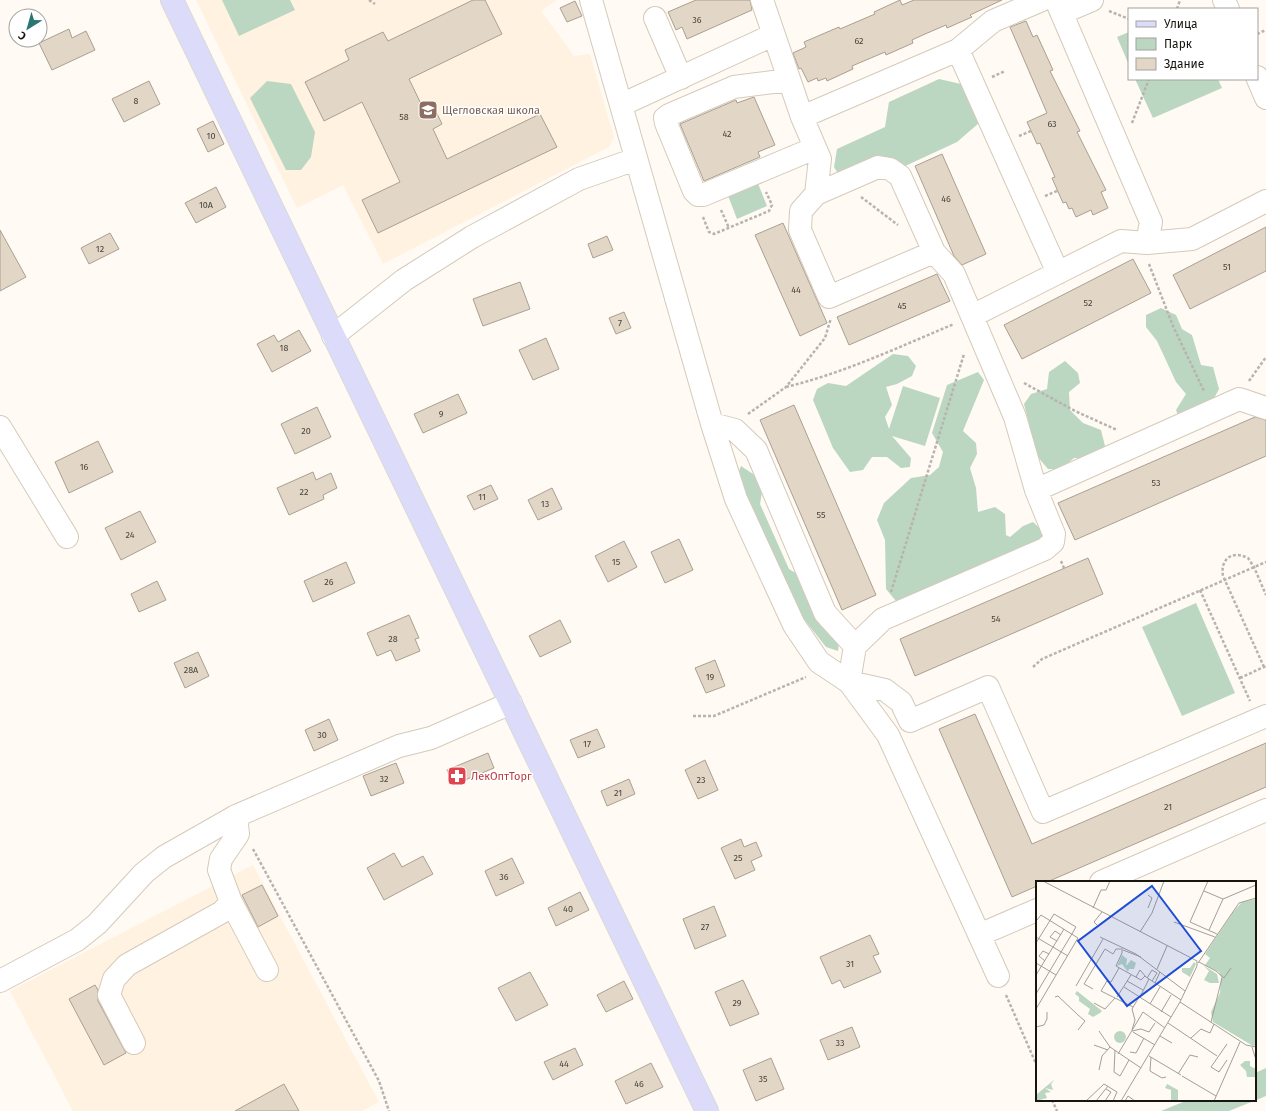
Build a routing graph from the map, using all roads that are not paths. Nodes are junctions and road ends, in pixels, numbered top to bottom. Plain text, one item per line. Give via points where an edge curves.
1 (172, 0) edge
2 (591, 0) edge
3 (762, 0) edge
4 (1042, 0) edge
5 (1092, 0) edge
6 (1059, 7) edge
7 (655, 18) dead end
8 (773, 35) junction
9 (958, 50) junction
10 (681, 78) junction
11 (1258, 79) edge
12 (789, 80) junction
13 (1266, 98) edge
14 (621, 105) junction
15 (802, 117) junction
16 (815, 148) junction
17 (636, 159) junction
18 (816, 194) junction
19 (1266, 201) edge
20 (1147, 243) junction
21 (934, 252) junction
22 (1058, 273) junction
23 (972, 316) junction
24 (333, 336) junction
25 (1266, 408) edge
26 (712, 424) junction
27 (0, 427) edge
28 (1036, 490) junction
29 (67, 537) dead end
30 (855, 646) junction
31 (849, 682) junction
32 (511, 703) junction
33 (1262, 718) edge
34 (1266, 810) edge
35 (236, 816) junction
36 (1103, 881) edge
37 (231, 902) junction
38 (1036, 910) edge
39 (979, 935) junction
40 (267, 970) dead end
41 (998, 976) road end
42 (0, 981) edge
43 (134, 1043) dead end
44 (706, 1111) edge

1 - 24 main road
2 - 14 street
3 - 8 street
4 - 9 street via 993,21
5 - 6 street
6 - 20 street via 1151,222
7 - 10 street
8 - 10 street
8 - 12 street
9 - 15 street
9 - 22 street
10 - 14 street
11 - 13 street
12 - 15 street
12 - 16 street via 734,87 669,114 665,118 668,130 698,195
14 - 17 street
15 - 16 street
16 - 18 street via 820,159
17 - 24 street via 579,179 472,237 404,280
17 - 26 street
18 - 21 street via 878,167 890,169 900,176
18 - 21 street via 801,211 800,230 829,297
19 - 20 street via 1192,239
20 - 22 street via 1121,241
21 - 23 street via 954,274
22 - 23 street
23 - 28 street via 1016,417
24 - 32 main road
25 - 28 street via 1239,399
26 - 30 street via 735,430 756,450 825,613
26 - 31 street via 736,499 794,624 819,662
27 - 29 street
28 - 30 street via 1054,534 1053,542 1045,549 883,619
30 - 31 street
31 - 33 street via 885,690 901,702 910,721 988,687 1043,812
31 - 39 street via 888,735
32 - 35 street via 432,738 399,746
32 - 44 main road
34 - 36 street
35 - 37 street via 238,834 221,859 219,870
35 - 42 street via 164,857 144,873 97,924 76,940
37 - 40 street
37 - 43 street via 222,912 127,965 114,979 109,995
38 - 39 street
39 - 41 street

